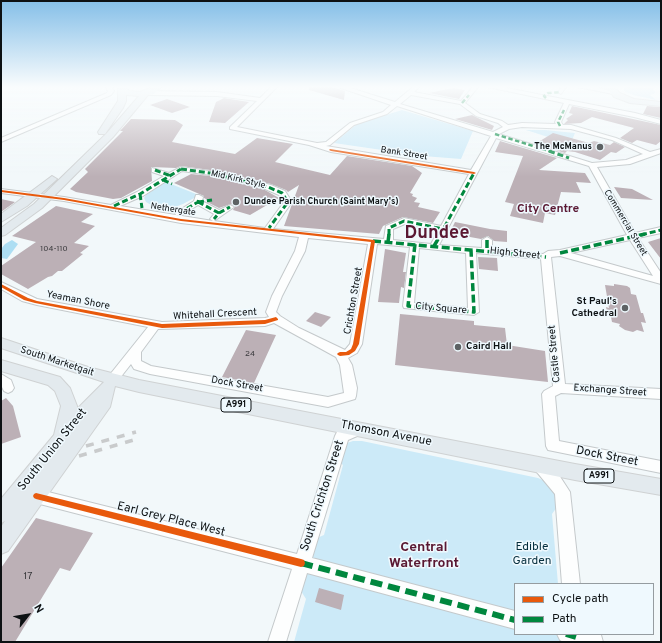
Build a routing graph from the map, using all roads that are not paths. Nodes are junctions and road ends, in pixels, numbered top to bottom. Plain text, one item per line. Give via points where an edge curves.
1 (52, 117) edge
2 (112, 117) edge
3 (125, 117) edge
4 (243, 117) edge
5 (371, 117) edge
6 (439, 117) edge
7 (487, 117) edge
8 (560, 117) edge
9 (642, 117) edge
10 (661, 122) edge
11 (560, 126) junction
12 (507, 127) junction
13 (495, 134) junction
14 (1, 140) edge
15 (318, 145) junction
16 (661, 151) edge
17 (650, 156) junction
18 (592, 165) junction
19 (155, 170) dead end
20 (474, 173) junction
21 (171, 180) junction
22 (239, 180) junction
23 (231, 184) dead end
24 (1, 191) edge
25 (140, 194) junction
26 (34, 195) junction
27 (47, 197) junction
28 (64, 199) junction
29 (198, 200) junction
30 (212, 200) dead end
31 (38, 206) junction
32 (114, 206) dead end
33 (230, 207) dead end
34 (142, 208) dead end
35 (179, 213) dead end
36 (1, 220) edge
37 (269, 228) dead end
38 (443, 229) junction
39 (661, 230) edge
40 (1, 233) edge
41 (304, 235) junction
42 (632, 237) junction
43 (343, 239) joint
44 (487, 240) dead end
45 (373, 241) junction
46 (388, 242) junction
47 (415, 244) junction
48 (434, 246) junction
49 (471, 250) junction
50 (487, 251) junction
51 (560, 253) junction
52 (546, 257) junction
53 (661, 281) edge
54 (1, 285) edge
55 (276, 319) junction
56 (155, 325) junction
57 (1, 343) edge
58 (135, 352) junction
59 (340, 354) junction
60 (1, 365) edge
61 (110, 384) junction
62 (553, 391) junction
63 (661, 394) edge
64 (359, 430) junction
65 (60, 441) junction
66 (553, 446) joint
67 (537, 464) junction
68 (661, 467) edge
69 (661, 487) edge
70 (36, 496) junction
71 (1, 514) edge
72 (1, 544) edge
73 (301, 563) junction
74 (571, 583) edge
75 (514, 620) edge
76 (574, 637) edge
77 (277, 642) edge
78 (594, 642) edge

1 - 14 street
2 - 26 main road via 99,135
3 - 27 main road
4 - 15 street, Bank Street via 232,128
5 - 15 street via 352,124 328,144
6 - 13 street
7 - 12 street
8 - 11 street via 558,122
9 - 10 street
11 - 12 street
11 - 17 street via 605,136
12 - 13 street
13 - 18 street
13 - 20 street
15 - 20 street, Bank Street via 331,150
16 - 17 street
17 - 18 street via 608,165
18 - 42 street, Commercial Street
19 - 21 street
20 - 38 street
21 - 22 street, Mid Kirk Style via 181,169
21 - 25 street via 163,180
22 - 23 street
22 - 37 street, Mid Kirk Style via 270,186 282,193 288,202
24 - 26 street, Nethergate
25 - 32 street
25 - 34 street
26 - 27 street, Nethergate
26 - 36 main road
27 - 28 street, Nethergate
27 - 31 main road
28 - 31 street
28 - 41 street, Nethergate via 226,226
29 - 30 street
29 - 33 street via 216,216
29 - 35 street
31 - 40 main road
38 - 46 street via 402,220 389,226
38 - 48 street
39 - 42 street, High Street
41 - 43 street, Nethergate
41 - 55 street via 300,251 271,310 272,316
42 - 51 street, High Street
42 - 53 street, Commercial Street
43 - 45 street, High Street
44 - 50 street
45 - 46 street, High Street
45 - 59 street, Crichton Street via 356,344 347,354
46 - 47 street, High Street
47 - 48 street, High Street
47 - 49 street, City Square via 408,306 474,312
48 - 49 street, High Street
49 - 50 street, High Street
50 - 52 street, High Street
51 - 52 street, High Street via 548,254
51 - 53 street
52 - 62 street, Castle Street
54 - 56 street, Yeaman Shore via 36,302
55 - 56 street, Whitehall Crescent via 265,322
55 - 59 street
56 - 58 street
57 - 61 main road, South Marketgait / A991
58 - 59 street, Dock Street via 138,366 150,370 328,402 350,396 352,388
58 - 61 street
60 - 65 main road, South Marketgait via 54,381 62,388 69,406
61 - 64 main road, Thomson Avenue / A991
61 - 65 main road, South Union Street
61 - 70 main road, South Union Street via 104,403
62 - 63 street, Exchange Street
62 - 66 street, Castle Street
64 - 67 main road, Thomson Avenue / A991
64 - 73 street, South Crichton Street via 342,436
65 - 71 main road, South Union Street
66 - 68 street, Dock Street
67 - 69 main road, Thomson Avenue / A991
67 - 74 street via 554,480 562,492
70 - 72 main road, South Union Street
70 - 73 street, Earl Grey Place West
73 - 75 street, Earl Grey Place West
73 - 77 street, South Crichton Street
76 - 78 street

